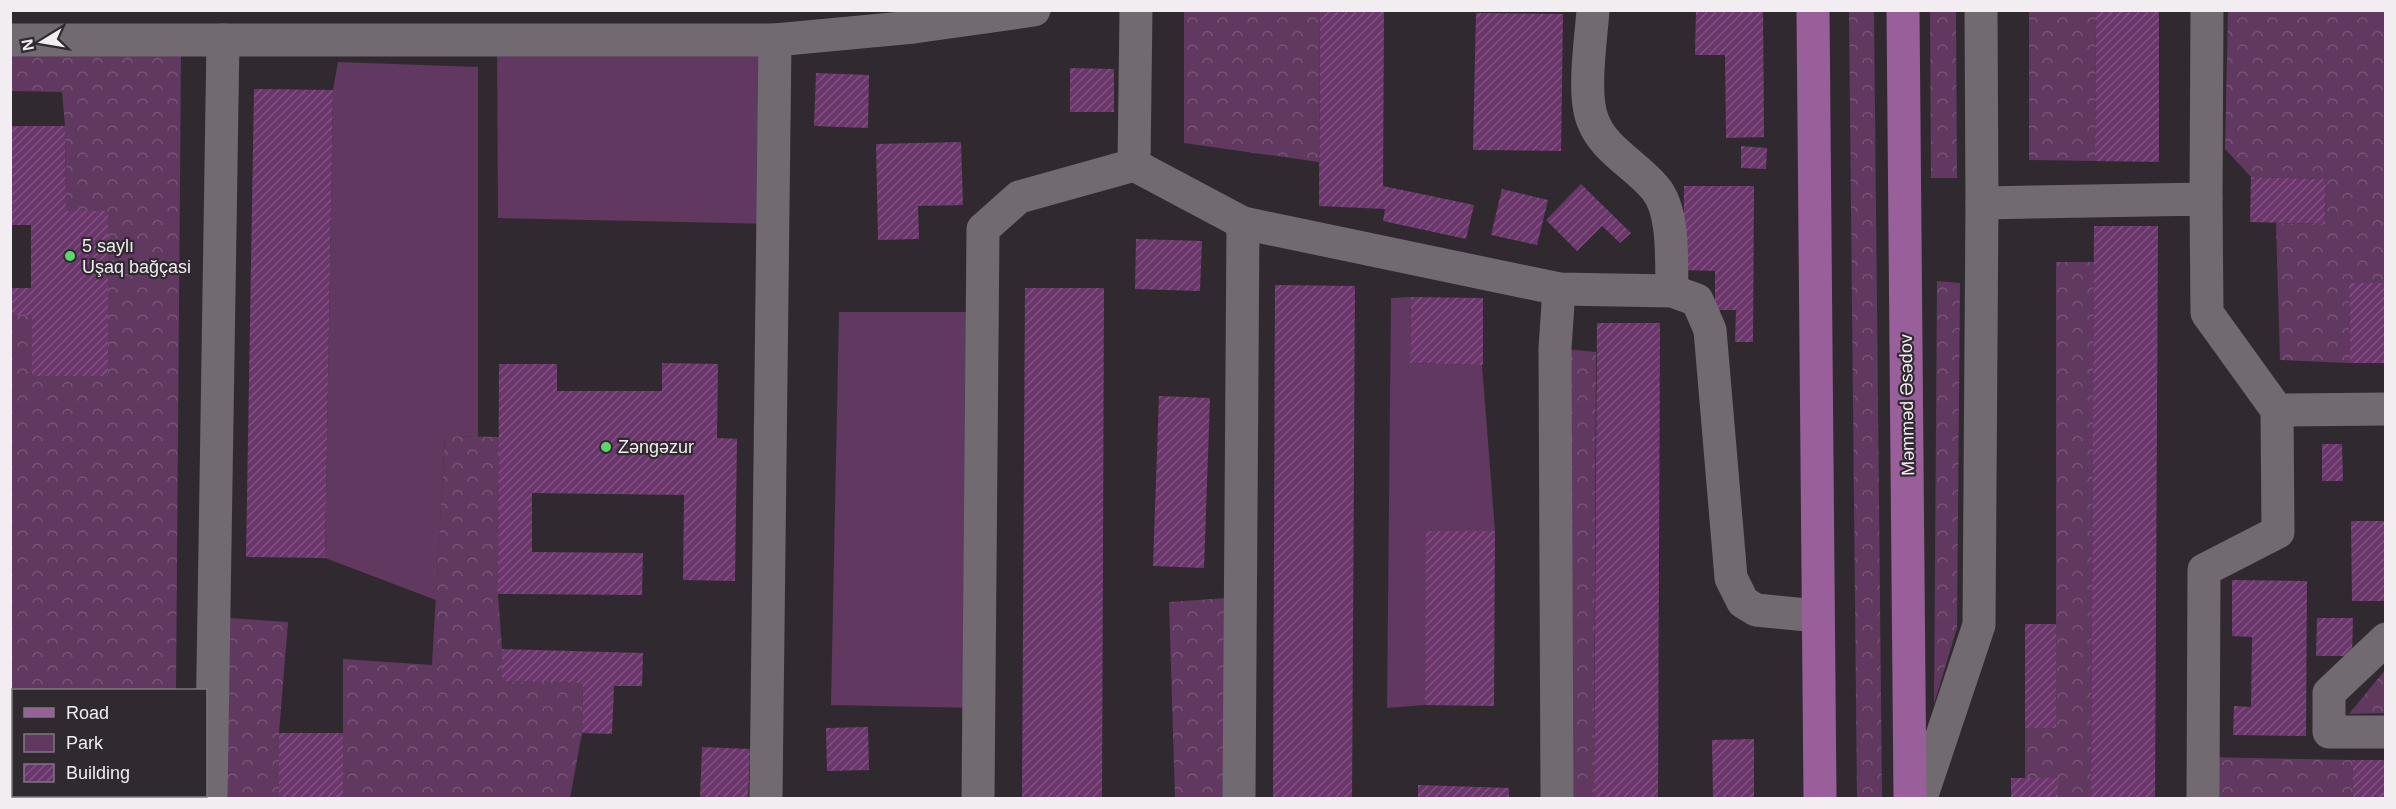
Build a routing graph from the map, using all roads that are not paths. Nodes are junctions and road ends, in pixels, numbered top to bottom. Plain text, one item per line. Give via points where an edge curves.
1 (1034, 10) edge
2 (1136, 10) edge
3 (1593, 10) edge
4 (1813, 10) edge
5 (1903, 10) edge
6 (1981, 10) edge
7 (2206, 10) edge
8 (10, 40) edge
9 (224, 40) junction
10 (775, 40) junction
11 (1134, 165) junction
12 (2205, 199) junction
13 (1982, 203) junction
14 (1243, 223) junction
15 (1558, 289) junction
16 (1672, 291) junction
17 (2385, 409) edge
18 (2277, 410) junction
19 (1817, 616) junction
20 (2385, 639) edge
21 (2385, 732) edge
22 (211, 798) edge
23 (766, 798) edge
24 (978, 798) edge
25 (1239, 798) edge
26 (1557, 798) edge
27 (1820, 798) edge
28 (1910, 798) edge
29 (1921, 798) edge
30 (2203, 798) edge

1 - 10 lane via 914,27
2 - 11 lane
3 - 16 lane via 1588,103 1593,121 1603,139 1656,189 1664,202 1669,222
4 - 19 main road
5 - 28 main road, Məmməd Əsədov
6 - 13 lane
7 - 12 lane
8 - 9 lane
9 - 10 lane
9 - 22 lane
10 - 23 lane
11 - 14 lane
11 - 24 lane via 1019,197 983,229
12 - 13 lane
12 - 18 lane via 2208,313
13 - 29 lane via 1979,625
14 - 15 lane
14 - 25 lane
15 - 16 lane
15 - 26 lane
16 - 19 lane via 1697,300 1710,330 1731,578 1743,602 1756,610
17 - 18 lane
18 - 30 lane via 2278,532 2204,570
19 - 27 main road
20 - 21 lane via 2329,693 2329,732

